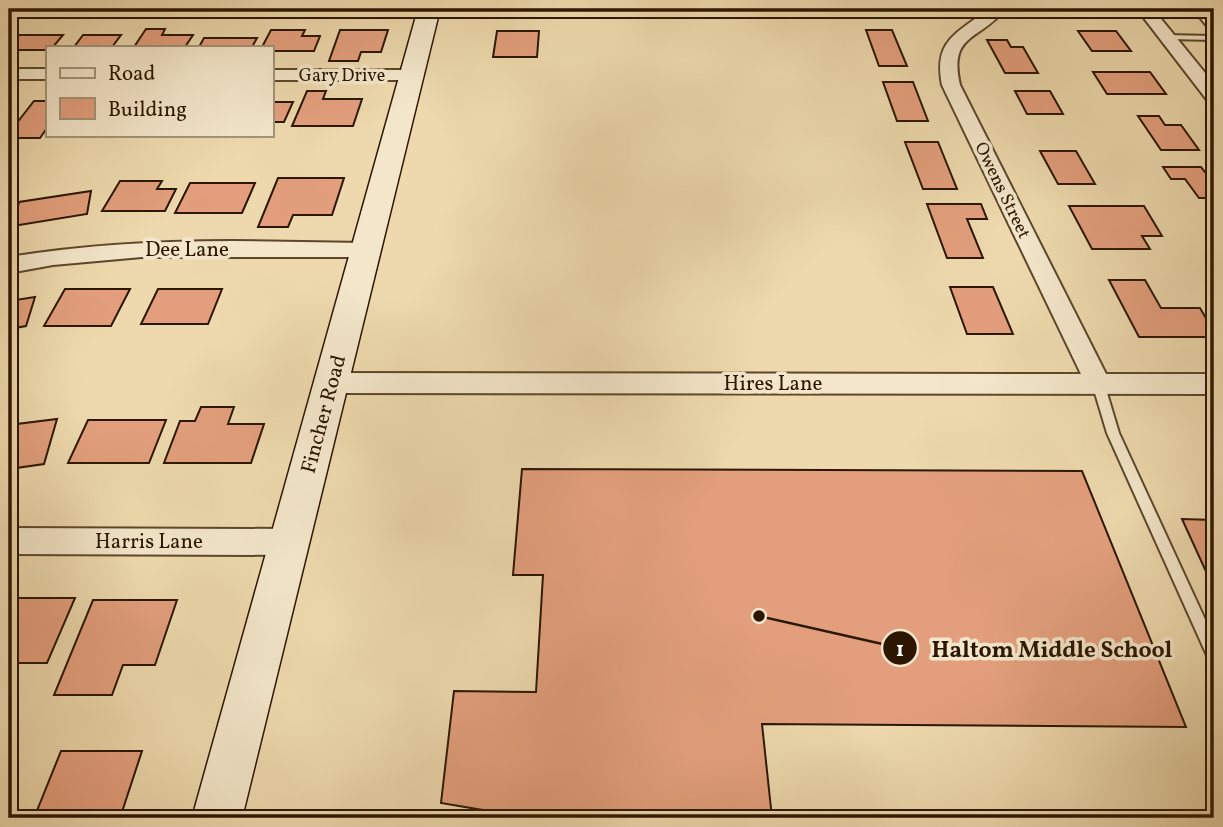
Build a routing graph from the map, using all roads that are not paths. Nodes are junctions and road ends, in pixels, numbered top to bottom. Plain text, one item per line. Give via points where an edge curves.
1 (429, 9) edge
2 (997, 9) edge
3 (1145, 9) edge
4 (1198, 9) edge
5 (1214, 29) edge
6 (1168, 37) junction
7 (1214, 38) edge
8 (9, 74) edge
9 (46, 74) edge
10 (273, 75) edge
11 (412, 75) junction
12 (1207, 78) edge
13 (1214, 96) edge
14 (366, 250) junction
15 (9, 265) edge
16 (331, 383) junction
17 (1098, 383) junction
18 (1214, 383) edge
19 (9, 541) edge
20 (289, 542) junction
21 (1214, 654) edge
22 (217, 818) edge

1 - 11 street, Fincher Road
2 - 17 street, Owens Street via 953,48 947,63 951,85
3 - 6 street
4 - 5 lane
6 - 7 lane
6 - 12 street
8 - 9 street
10 - 11 street, Gary Drive
11 - 14 street, Fincher Road
12 - 13 street
14 - 15 street, Dee Lane via 162,248 93,251
14 - 16 street, Fincher Road
16 - 17 street, Hires Lane
16 - 20 street, Fincher Road
17 - 18 street, Hires Lane
17 - 21 lane via 1113,433
19 - 20 street, Harris Lane
20 - 22 street, Fincher Road

